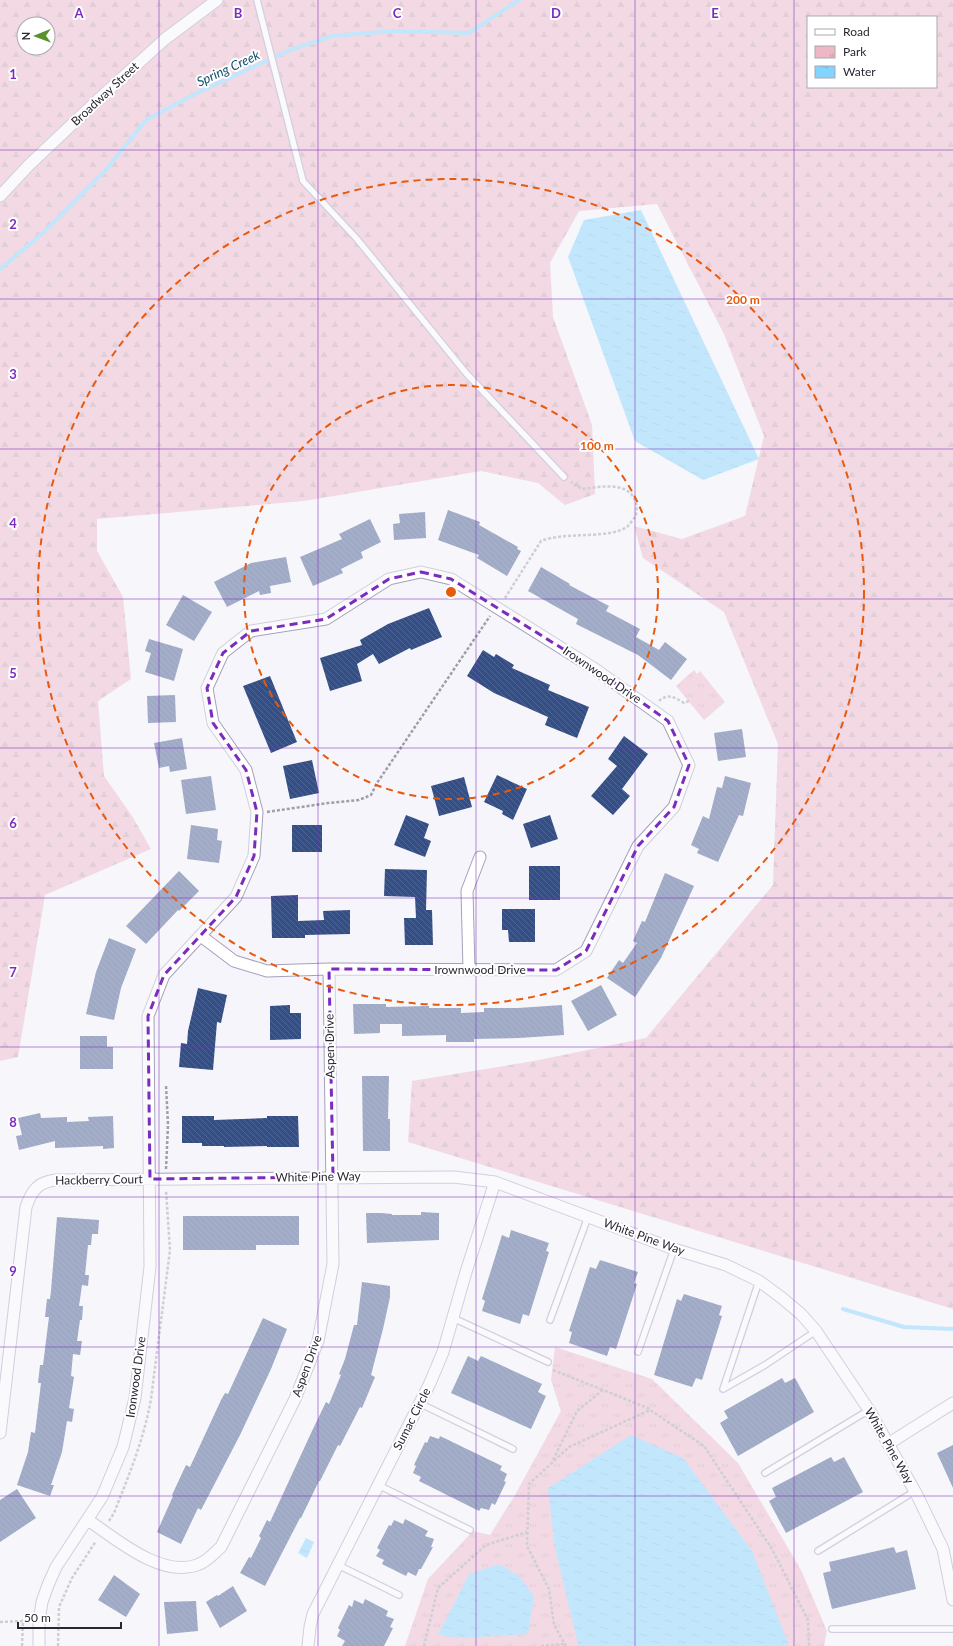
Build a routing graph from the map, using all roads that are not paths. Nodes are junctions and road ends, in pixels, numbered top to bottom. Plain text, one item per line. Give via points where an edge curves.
1 (216, 0) edge
2 (257, 0) edge
3 (0, 196) edge
4 (564, 477) road end
5 (480, 857) dead end
6 (201, 936) junction
7 (329, 969) junction
8 (469, 970) junction
9 (148, 1087) joint
10 (333, 1177) junction
11 (150, 1179) junction
12 (495, 1182) junction
13 (588, 1217) junction
14 (674, 1249) junction
15 (759, 1281) junction
16 (453, 1318) junction
17 (550, 1320) dead end
18 (816, 1331) junction
19 (638, 1352) dead end
20 (548, 1362) dead end
21 (420, 1403) junction
22 (953, 1403) edge
23 (869, 1410) junction
24 (0, 1433) edge
25 (888, 1444) junction
26 (513, 1449) dead end
27 (765, 1473) dead end
28 (378, 1485) junction
29 (915, 1491) junction
30 (88, 1520) junction
31 (470, 1530) dead end
32 (818, 1551) dead end
33 (338, 1565) junction
34 (399, 1595) dead end
35 (953, 1600) edge
36 (832, 1629) dead end
37 (953, 1629) edge
38 (39, 1646) edge
39 (308, 1646) edge

1 - 3 street, Broadway Street via 165,39 108,90
2 - 4 lane via 303,181 357,240 466,373
5 - 8 street via 467,891
6 - 7 street, Irownwood Drive via 234,961 268,971
6 - 8 street, Irownwood Drive via 236,897 254,856 257,812 246,770 213,722 207,688 223,653 251,631 326,619 389,579 421,572 452,579 595,669 653,710 668,721 689,765 674,807 638,846 586,951 556,970
6 - 9 street, Irownwood Drive via 164,974 148,1016
7 - 8 street, Irownwood Drive
7 - 10 street, Aspen Drive
9 - 11 street, Ironwood Drive
10 - 11 street, White Pine Way
10 - 12 street, White Pine Way via 454,1177
10 - 30 street, Aspen Drive via 333,1264 318,1341 295,1399 222,1547 197,1565 166,1567 150,1561
11 - 24 street, Hackberry Court via 46,1181 32,1193 26,1207
11 - 30 street, Ironwood Drive via 150,1267 135,1398 123,1447 102,1497
12 - 13 street, White Pine Way
12 - 16 street, Sumac Circle
13 - 14 street, White Pine Way
13 - 17 lane
14 - 15 street, White Pine Way via 726,1265
14 - 19 lane
15 - 18 street, White Pine Way via 792,1306
15 - 18 lane via 723,1389
16 - 20 lane
16 - 21 street, Sumac Circle via 443,1352
18 - 23 street, White Pine Way
21 - 26 lane
21 - 28 street, Sumac Circle
22 - 25 street
23 - 25 street, White Pine Way
23 - 27 lane
25 - 29 street, White Pine Way
28 - 31 lane
28 - 33 street, Sumac Circle
29 - 32 lane
29 - 35 street, White Pine Way via 943,1549
30 - 38 street, Ironwood Drive via 56,1567 48,1585 39,1621
33 - 34 lane
33 - 39 street, Sumac Circle via 313,1614
36 - 37 lane

